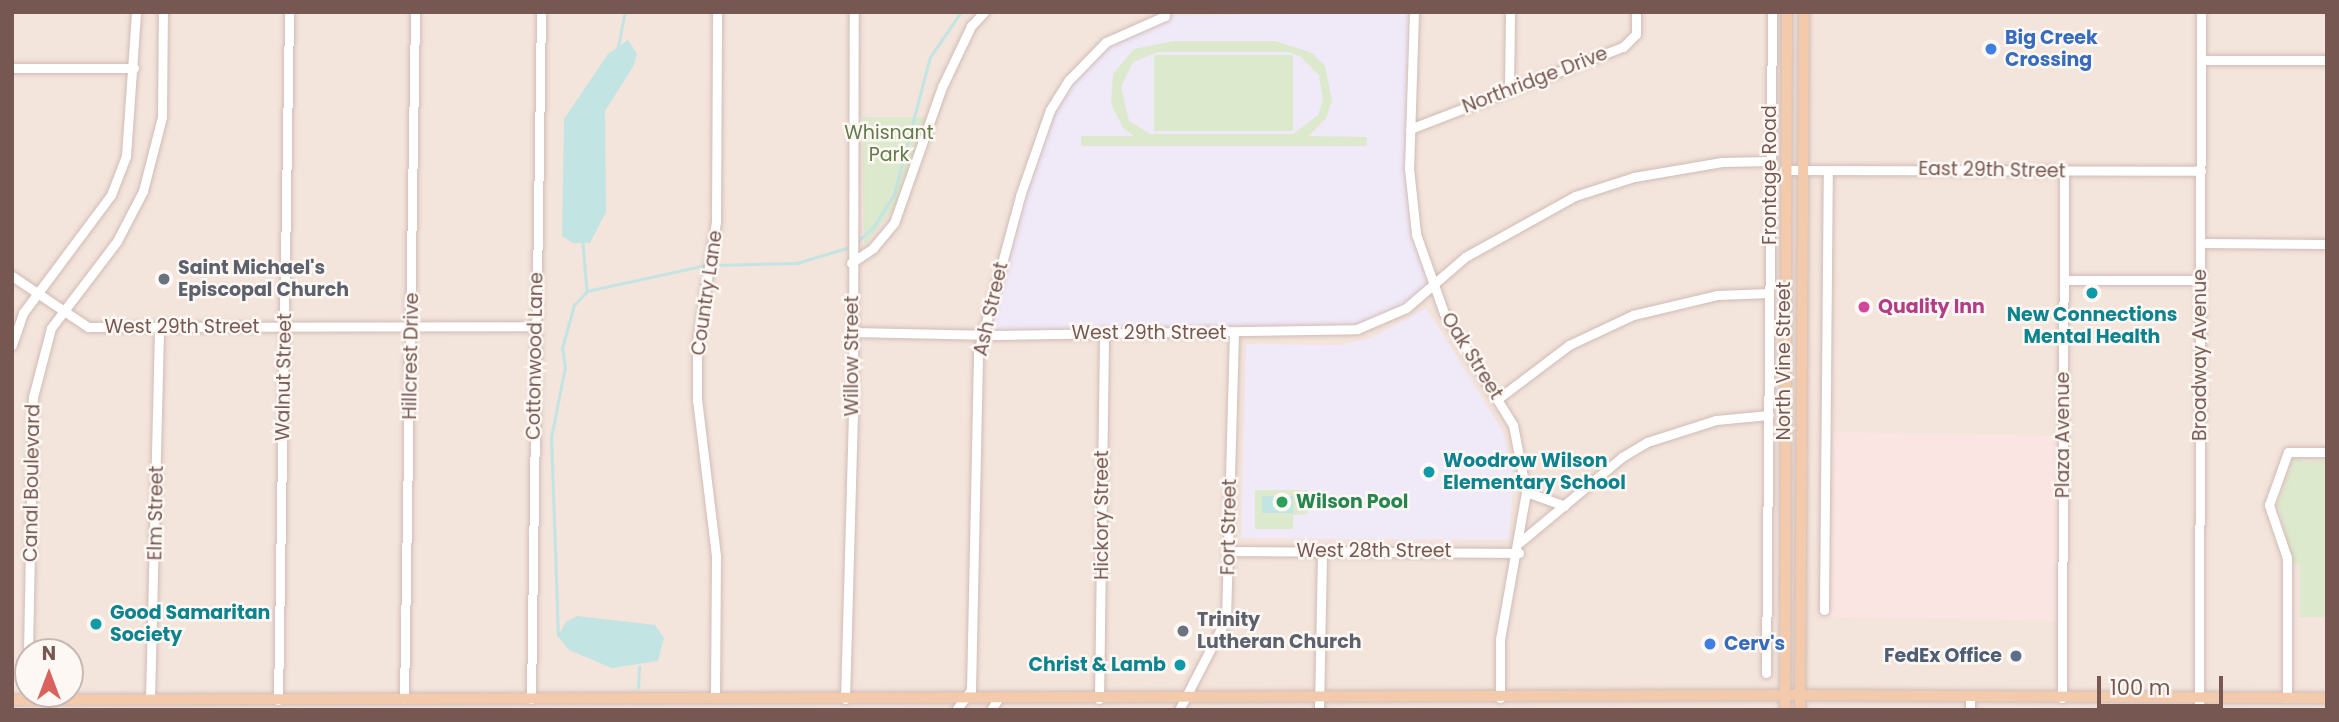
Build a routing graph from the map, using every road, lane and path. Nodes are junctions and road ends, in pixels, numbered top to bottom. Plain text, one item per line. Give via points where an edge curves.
1 (136, 12) edge
2 (163, 12) edge
3 (289, 12) edge
4 (415, 12) edge
5 (541, 12) edge
6 (717, 12) edge
7 (854, 12) edge
8 (984, 12) edge
9 (1165, 12) edge
10 (1414, 12) edge
11 (1510, 12) edge
12 (1636, 12) edge
13 (1772, 12) edge
14 (1787, 12) edge
15 (1804, 12) edge
16 (2201, 12) edge
17 (2201, 60) junction
18 (2327, 60) edge
19 (12, 68) edge
20 (134, 68) junction
21 (1509, 87) junction
22 (1410, 129) junction
23 (1770, 161) junction
24 (1784, 170) junction
25 (1803, 170) junction
26 (1828, 170) junction
27 (2201, 171) junction
28 (2064, 172) junction
29 (2200, 243) junction
30 (2327, 244) edge
31 (851, 260) junction
32 (12, 276) edge
33 (2064, 280) junction
34 (2200, 280) junction
35 (1433, 285) junction
36 (1769, 293) junction
37 (38, 294) junction
38 (61, 312) junction
39 (285, 326) junction
40 (411, 326) junction
41 (535, 326) junction
42 (159, 327) junction
43 (852, 332) junction
44 (1104, 332) junction
45 (1234, 332) junction
46 (982, 335) junction
47 (12, 345) edge
48 (1499, 398) junction
49 (1769, 415) junction
50 (2327, 452) edge
51 (1526, 492) junction
52 (1565, 506) junction
53 (1520, 542) junction
54 (1229, 551) junction
55 (1322, 551) junction
56 (1519, 552) junction
57 (1824, 610) dead end
58 (29, 638) edge
59 (1766, 673) dead end
60 (1784, 695) junction
61 (1800, 695) junction
62 (1970, 697) junction
63 (84, 698) edge
64 (715, 698) junction
65 (1185, 698) junction
66 (1500, 698) junction
67 (2062, 698) junction
68 (2287, 698) junction
69 (2327, 698) edge
70 (150, 699) junction
71 (404, 699) junction
72 (531, 699) junction
73 (845, 699) junction
74 (964, 699) junction
75 (998, 699) junction
76 (1098, 699) junction
77 (278, 700) junction
78 (593, 704) edge
79 (636, 704) edge
80 (750, 704) edge
81 (1319, 704) edge
82 (2199, 704) edge
83 (335, 705) edge
84 (956, 710) edge
85 (991, 710) edge
86 (1179, 710) edge
87 (1784, 710) edge
88 (1800, 710) edge
89 (1970, 710) edge

1 - 20 street
2 - 38 street, Canal Boulevard via 162,117 143,191 117,241
3 - 39 street, Walnut Street
4 - 40 street, Hillcrest Drive
5 - 41 street, Cottonwood Lane
6 - 64 street, Country Lane via 716,221 697,343 697,399 716,556
7 - 31 street, Willow Street
8 - 31 street via 971,26 942,87 894,223 873,248
9 - 46 street, Ash Street via 1166,16 1124,32 1090,54 1050,110 1026,177
10 - 22 street, Oak Street
11 - 21 street
12 - 21 street, Northridge Drive via 1632,42
13 - 23 street, Frontage Road
14 - 24 main road, North Vine Street
15 - 25 main road, North Vine Street
16 - 17 street, Broadway Avenue
17 - 18 street
17 - 27 street, Broadway Avenue
19 - 20 street
20 - 37 street via 126,156 111,195
21 - 22 street, Northridge Drive
22 - 35 street, Oak Street via 1416,234
23 - 35 street via 1675,169 1586,192 1486,243
23 - 36 street, Frontage Road
24 - 25 street, East 29th Street
24 - 60 main road, North Vine Street
25 - 26 street, East 29th Street
25 - 61 main road, North Vine Street
26 - 28 street, East 29th Street
26 - 57 street
27 - 28 street, East 29th Street
27 - 29 street, Broadway Avenue
28 - 33 street, Plaza Avenue
29 - 30 street
29 - 34 street, Broadway Avenue
31 - 43 street, Willow Street
32 - 37 street, West 29th Street
33 - 34 street
33 - 67 street, Plaza Avenue
34 - 82 street, Broadway Avenue
35 - 45 street, West 29th Street via 1406,308 1357,329
35 - 48 street, Oak Street via 1463,347
36 - 48 street via 1717,295 1633,315 1569,345
36 - 49 street, Frontage Road
37 - 38 street, West 29th Street
37 - 47 street via 23,313
38 - 42 street, West 29th Street via 82,327
38 - 58 street, Canal Boulevard via 51,328 33,397
39 - 40 street, West 29th Street
39 - 42 street, West 29th Street
39 - 77 street, Walnut Street
40 - 41 street, West 29th Street
40 - 71 street, Hillcrest Drive
41 - 72 street, Cottonwood Lane
42 - 70 street, Elm Street
43 - 46 street, West 29th Street
43 - 73 street, Willow Street
44 - 45 street, West 29th Street
44 - 46 street, West 29th Street
44 - 76 street, Hickory Street
45 - 54 street, Fort Street
46 - 74 street, Ash Street via 971,690
48 - 51 street, Oak Street via 1513,425
49 - 52 street via 1716,420 1647,442 1622,457
49 - 59 street, Frontage Road
50 - 68 street via 2287,452 2269,505 2287,558
51 - 52 street
51 - 53 street, Oak Street
52 - 53 street
53 - 56 street, Oak Street
54 - 55 street, West 28th Street
54 - 65 street, Fort Street via 1226,619
55 - 56 street, West 28th Street
55 - 81 street
56 - 66 street, Oak Street via 1500,639
60 - 61 main road
60 - 66 main road
60 - 87 main road, North Vine Street
61 - 62 main road
61 - 88 main road, North Vine Street
62 - 67 main road
62 - 89 street
63 - 70 main road
64 - 79 main road
64 - 80 main road
65 - 76 main road
65 - 81 main road
65 - 86 street, Fort Street
66 - 81 main road
67 - 82 main road
68 - 69 main road
68 - 82 main road
70 - 77 main road
71 - 72 main road
71 - 83 main road
72 - 78 main road
73 - 74 main road
73 - 80 main road
74 - 75 main road
74 - 84 street, Ash Street
75 - 76 main road
75 - 85 street
77 - 83 main road
78 - 79 main road

